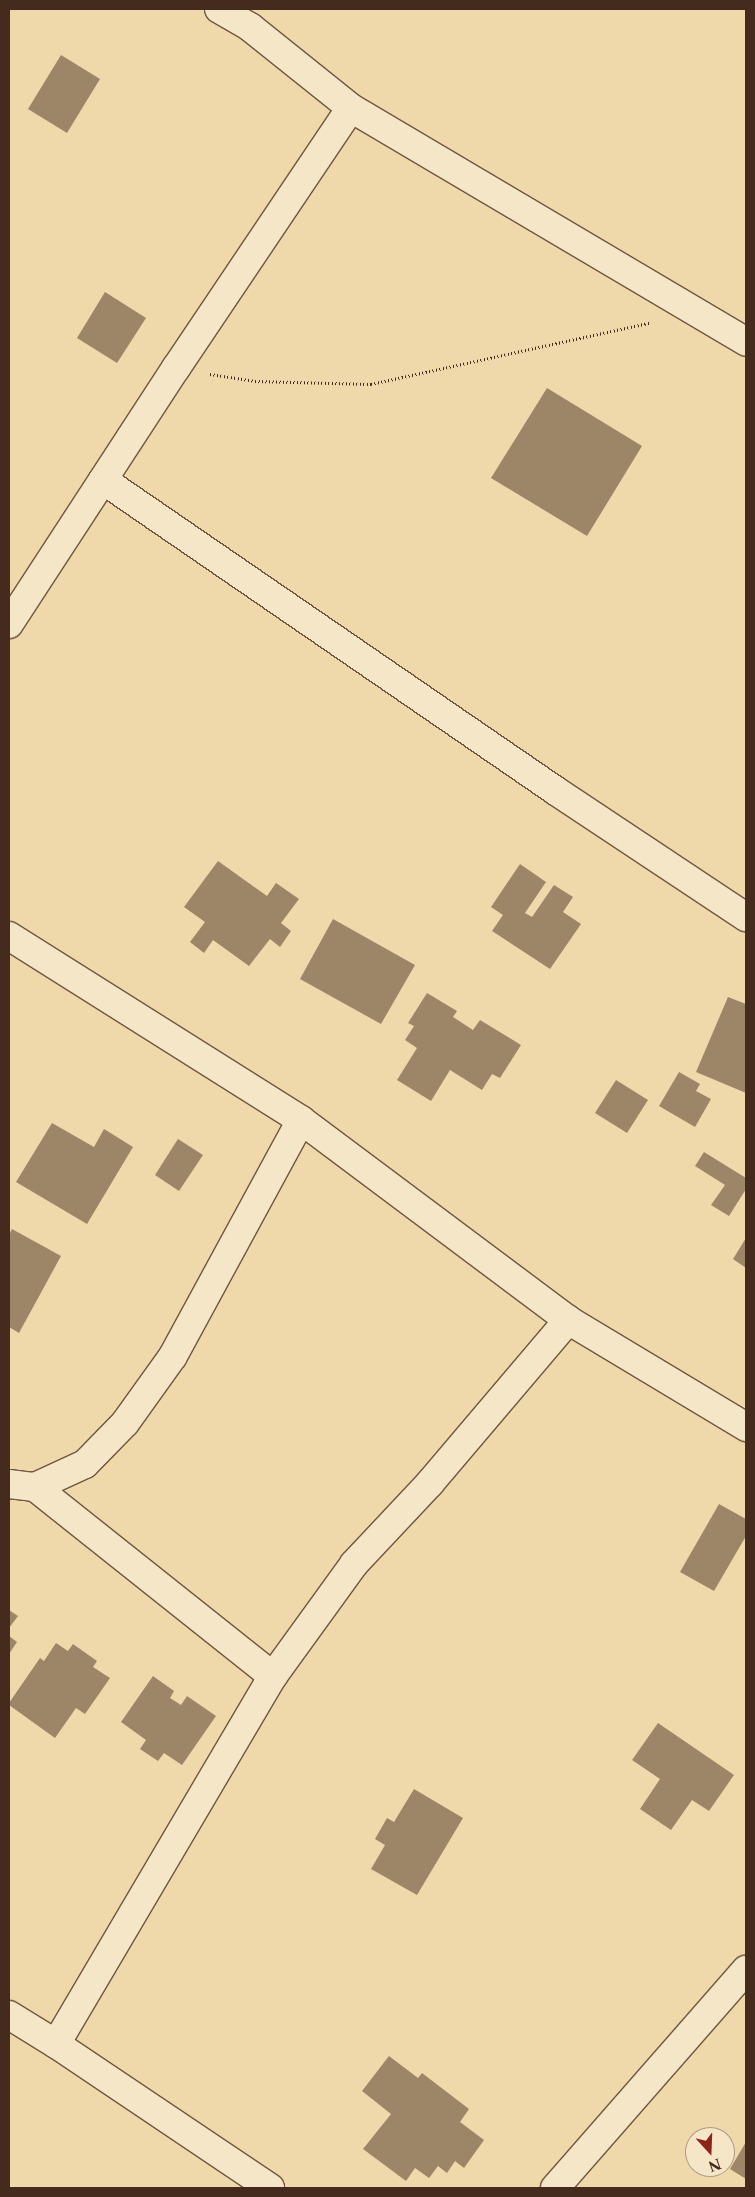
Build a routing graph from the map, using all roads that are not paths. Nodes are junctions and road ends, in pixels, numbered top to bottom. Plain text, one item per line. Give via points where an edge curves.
1 (219, 9) edge
2 (254, 18) edge
3 (350, 108) junction
4 (746, 342) edge
5 (103, 480) junction
6 (9, 624) edge
7 (746, 917) edge
8 (9, 936) edge
9 (301, 1120) junction
10 (568, 1320) junction
11 (746, 1428) edge
12 (22, 1486) edge
13 (273, 1676) junction
14 (746, 1970) edge
15 (9, 2015) edge
16 (56, 2044) junction
17 (270, 2188) edge
18 (555, 2188) edge

1 - 2 street
2 - 3 street
3 - 4 street
3 - 5 street
5 - 6 street
5 - 7 street via 556,791
8 - 9 street
9 - 10 street
9 - 12 street via 172,1356 125,1423 85,1464
10 - 11 street
10 - 13 street via 430,1483 354,1564
12 - 13 street
13 - 16 street
14 - 18 street
15 - 16 street
16 - 17 street

